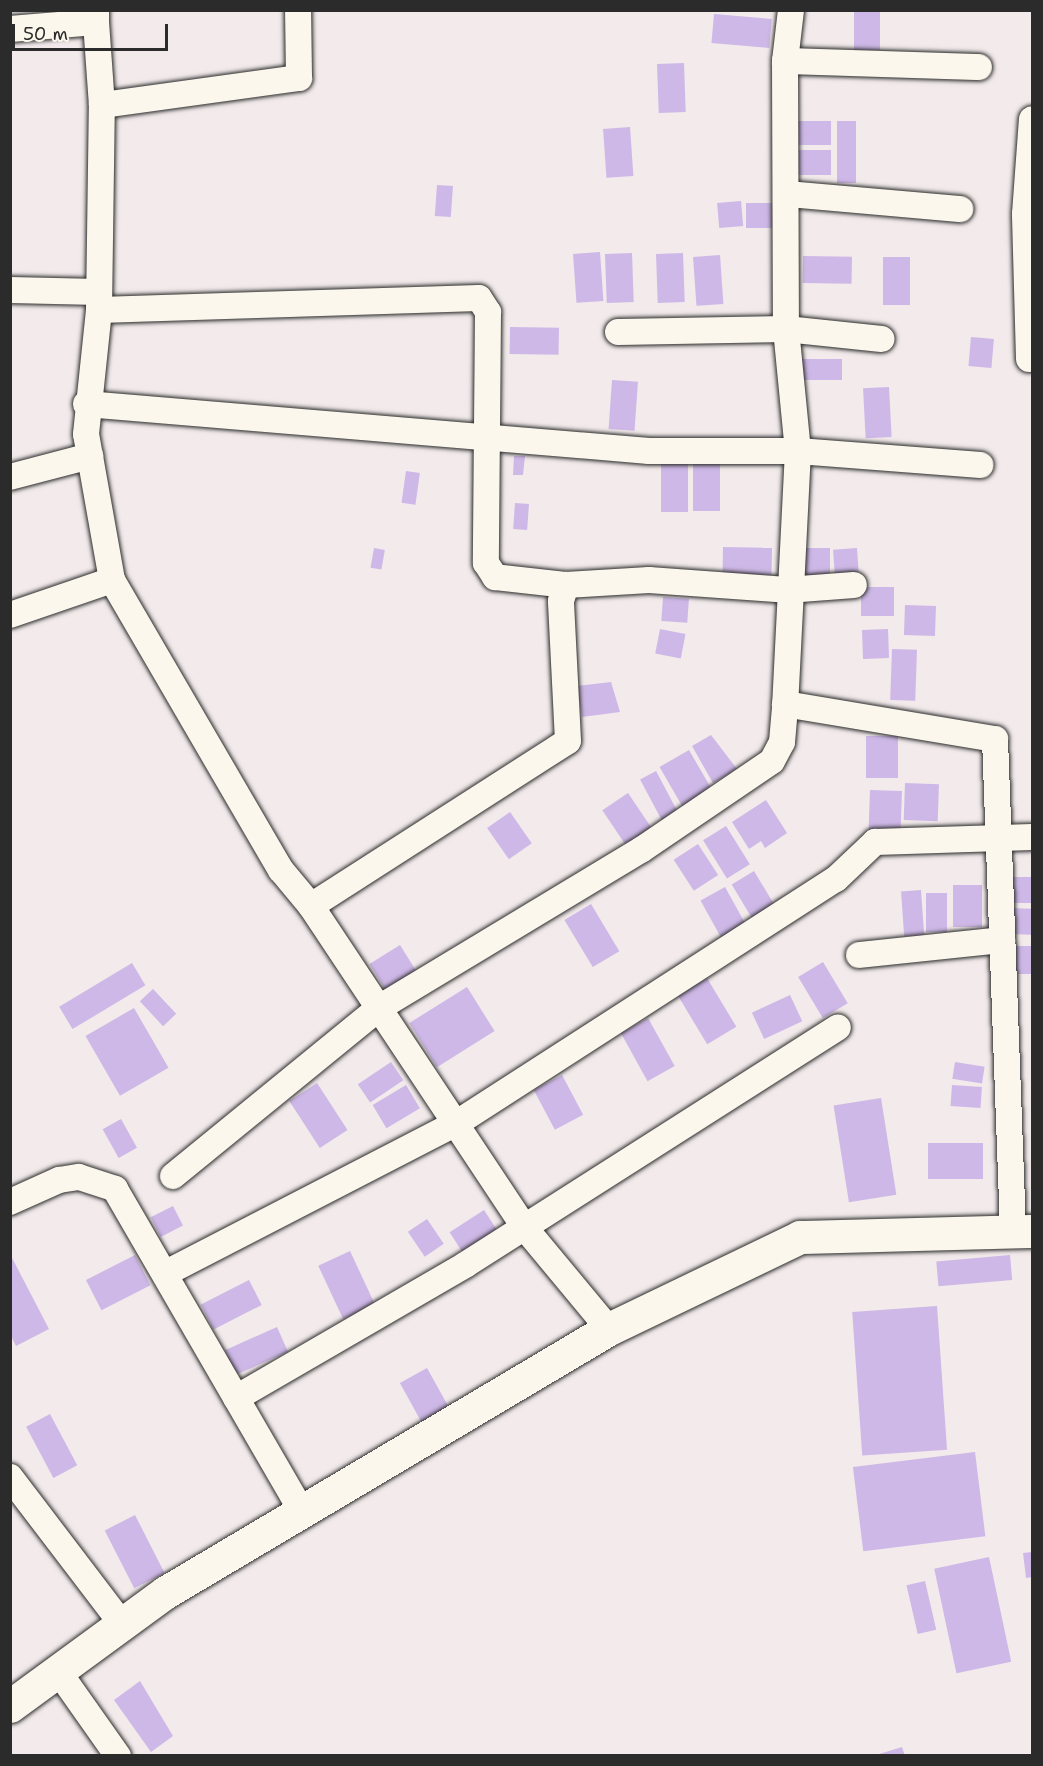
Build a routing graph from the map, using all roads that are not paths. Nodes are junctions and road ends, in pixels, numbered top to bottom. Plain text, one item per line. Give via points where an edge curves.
1 (298, 10) edge
2 (791, 10) edge
3 (96, 16) edge
4 (10, 29) edge
5 (785, 61) junction
6 (979, 67) dead end
7 (102, 105) junction
8 (1032, 119) edge
9 (788, 194) junction
10 (960, 209) dead end
11 (1029, 214) edge
12 (10, 290) edge
13 (99, 301) junction
14 (786, 328) junction
15 (618, 332) dead end
16 (881, 339) dead end
17 (1029, 358) dead end
18 (86, 404) junction
19 (489, 434) junction
20 (798, 451) junction
21 (90, 456) junction
22 (980, 465) dead end
23 (10, 477) edge
24 (112, 580) junction
25 (566, 585) junction
26 (854, 585) dead end
27 (787, 590) junction
28 (10, 615) edge
29 (785, 704) junction
30 (1032, 837) edge
31 (999, 839) junction
32 (311, 906) junction
33 (1002, 940) junction
34 (859, 955) dead end
35 (380, 1008) junction
36 (838, 1027) dead end
37 (457, 1123) junction
38 (173, 1176) dead end
39 (10, 1202) edge
40 (525, 1228) junction
41 (1023, 1231) edge
42 (166, 1273) junction
43 (609, 1329) junction
44 (236, 1398) junction
45 (12, 1482) edge
46 (303, 1513) junction
47 (122, 1624) junction
48 (58, 1671) junction
49 (10, 1706) edge
50 (118, 1755) edge

1 - 7 street via 299,78
2 - 5 street
3 - 4 street
3 - 7 street
5 - 6 street
5 - 9 street
7 - 13 street
8 - 11 street
9 - 10 street
9 - 14 street
11 - 17 street
12 - 13 street
13 - 18 street
13 - 19 street via 479,298 488,312
14 - 15 street
14 - 16 street
14 - 20 street
18 - 19 street
18 - 21 street
19 - 20 street via 649,450
19 - 25 street via 489,572
20 - 22 street
20 - 27 street
21 - 23 street
21 - 24 street
24 - 28 street
24 - 32 street via 281,870
25 - 27 street via 649,580
25 - 32 street via 561,601 568,741
26 - 27 street
27 - 29 street
29 - 31 street via 995,739
29 - 35 street via 782,742 772,761 641,850
30 - 31 street
31 - 33 street
31 - 37 street via 892,838 875,842 859,852 836,879
32 - 35 street
33 - 34 street
33 - 41 street
35 - 37 street
35 - 38 street
36 - 40 street
37 - 40 street
37 - 42 street
39 - 42 street via 59,1180 101,1180 125,1200
40 - 43 street
40 - 44 street
41 - 43 street via 800,1237
42 - 44 street
43 - 46 street
44 - 46 street
45 - 47 street
46 - 47 street via 166,1592
47 - 48 street
48 - 49 street
48 - 50 street

